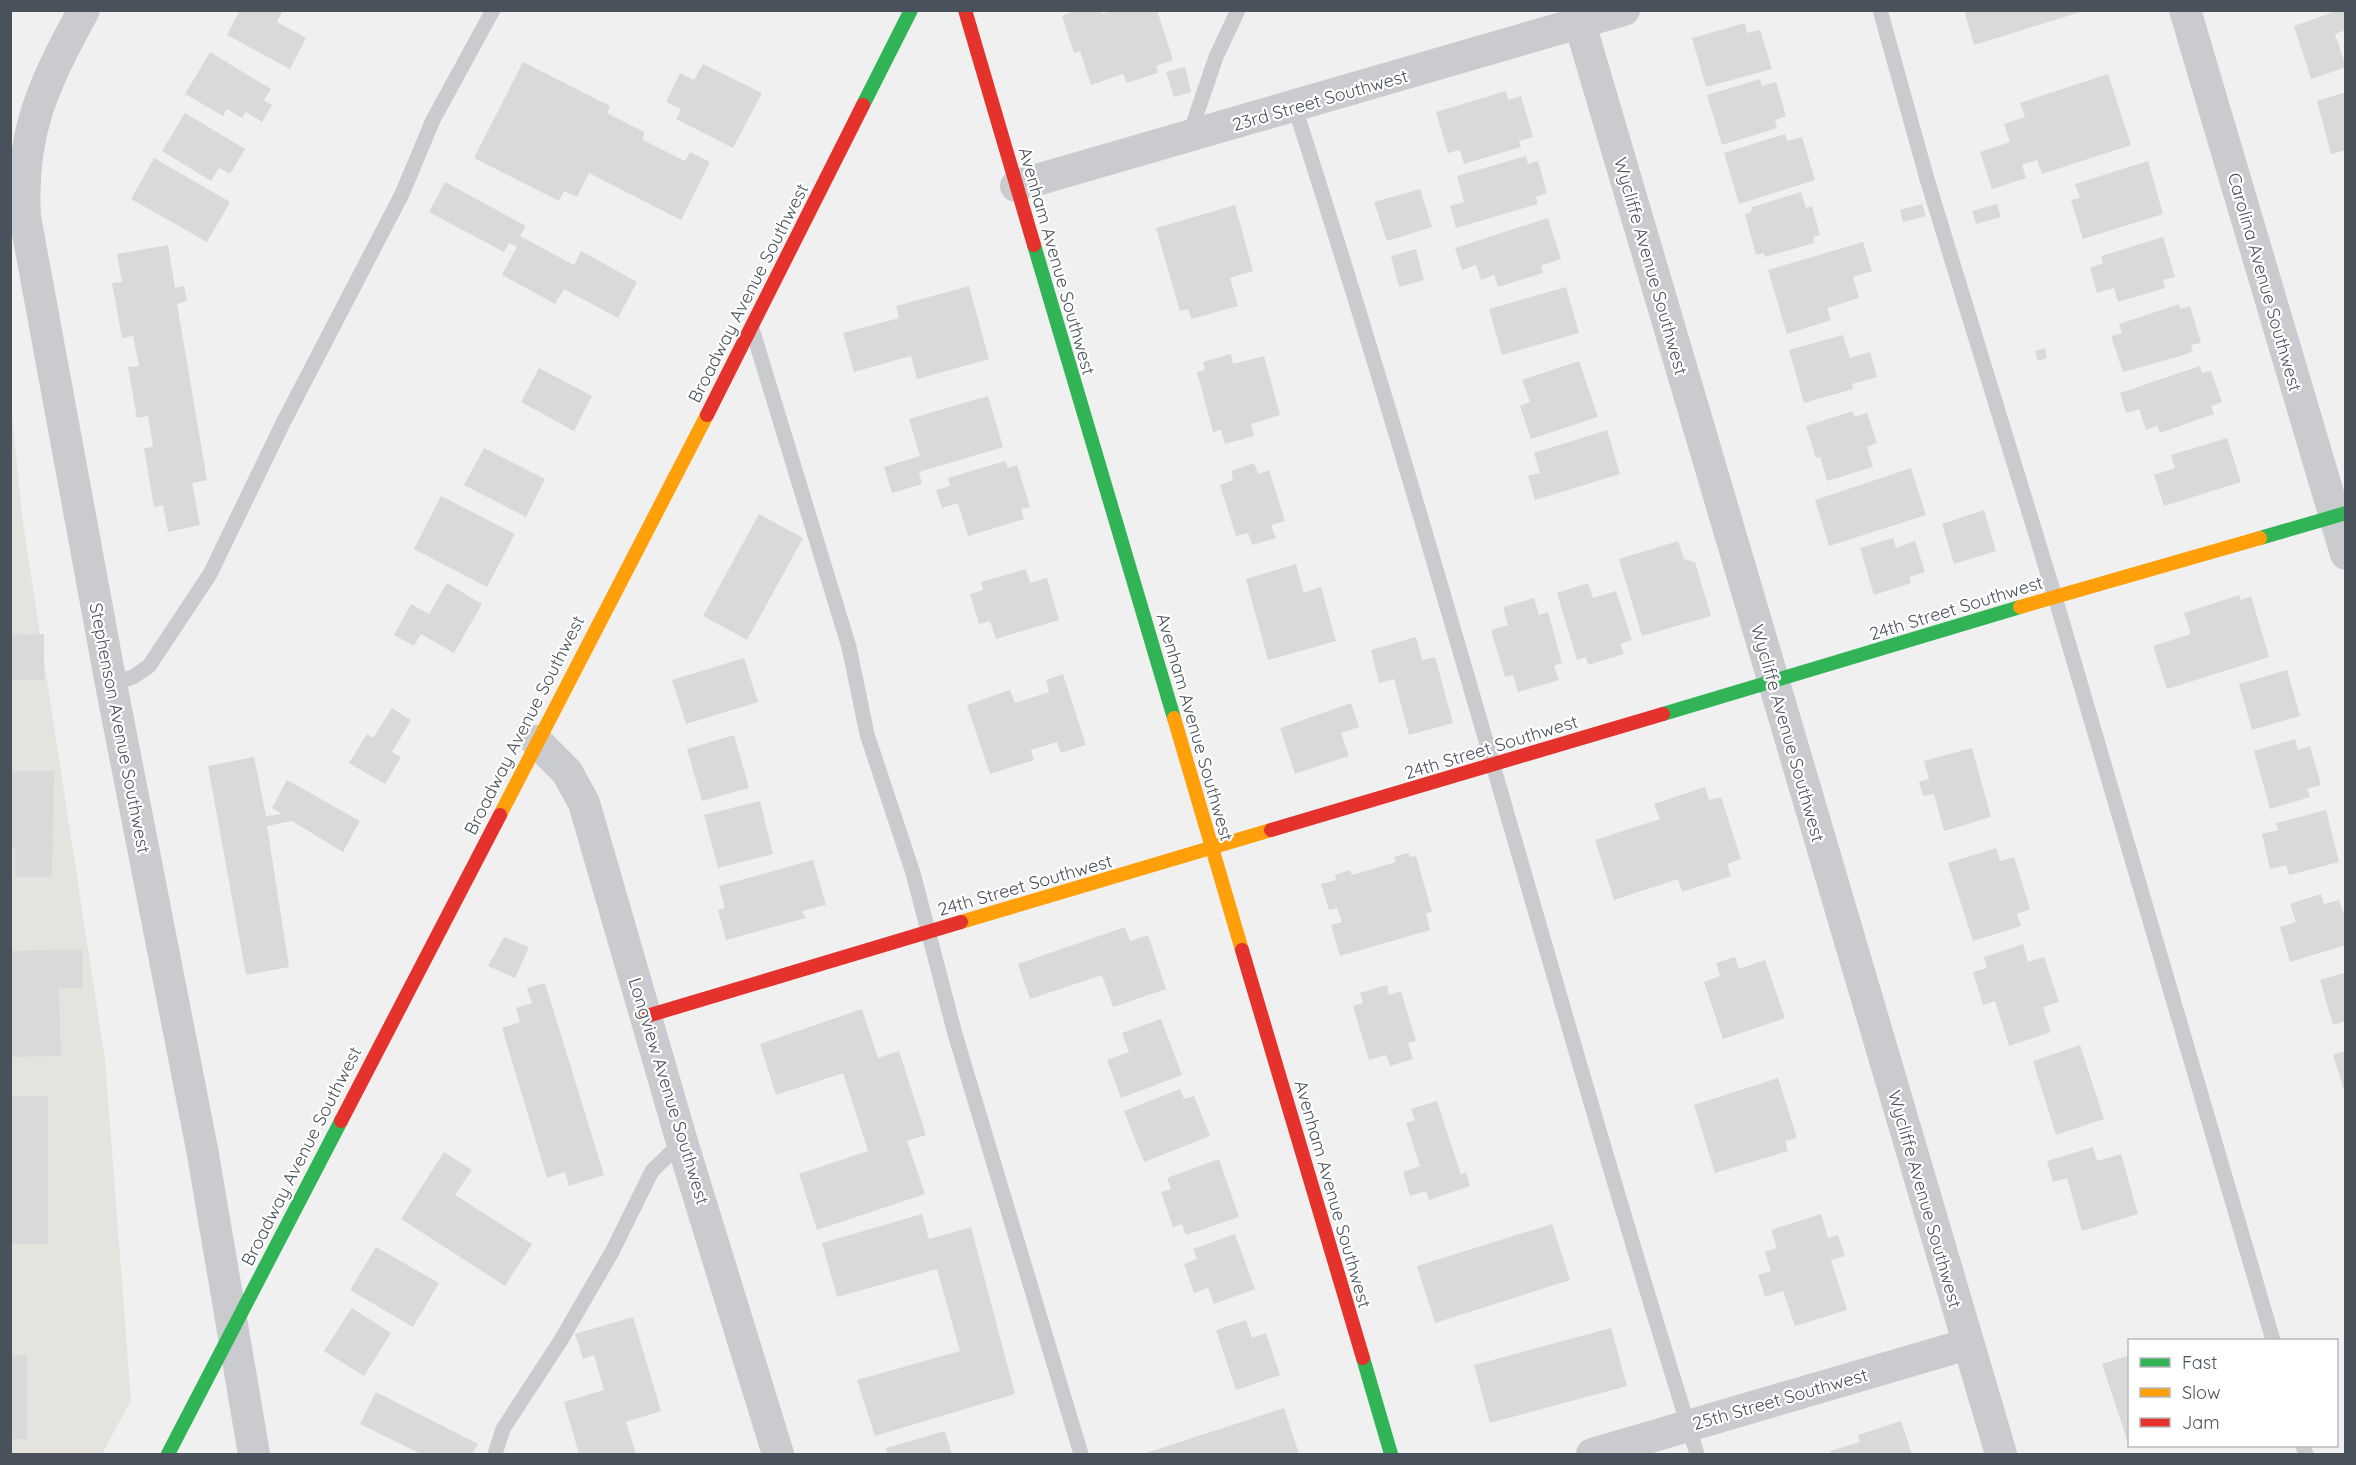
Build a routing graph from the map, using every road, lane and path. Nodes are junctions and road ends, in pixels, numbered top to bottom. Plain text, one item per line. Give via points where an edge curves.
1 (84, 10) edge
2 (493, 10) edge
3 (911, 10) edge
4 (965, 10) edge
5 (1238, 10) edge
6 (1623, 10) edge
7 (1880, 10) edge
8 (2185, 10) edge
9 (1577, 17) edge
10 (1295, 108) junction
11 (1188, 138) junction
12 (1016, 186) junction
13 (752, 329) junction
14 (2340, 515) edge
15 (2346, 554) edge
16 (2055, 597) junction
17 (1773, 682) junction
18 (111, 684) junction
19 (536, 741) junction
20 (1492, 766) junction
21 (1212, 848) junction
22 (928, 932) junction
23 (647, 1016) junction
24 (682, 1142) junction
25 (232, 1330) junction
26 (2272, 1339) edge
27 (1968, 1344) junction
28 (1692, 1440) edge
29 (168, 1455) edge
30 (254, 1455) edge
31 (495, 1455) edge
32 (778, 1455) edge
33 (1081, 1455) edge
34 (1391, 1455) edge
35 (1592, 1455) edge
36 (2001, 1455) edge

1 - 18 street, Stephenson Avenue Southwest via 40,96 28,138 23,182 25,217
2 - 18 lane via 433,120 402,194 210,574 149,666 133,677
3 - 13 street, Broadway Avenue Southwest
4 - 12 street, Avenham Avenue Southwest
5 - 11 lane via 1216,57
6 - 9 street, 23rd Street Southwest
7 - 16 lane via 1927,179
8 - 14 street, Carolina Avenue Southwest
9 - 10 street, 23rd Street Southwest
9 - 17 street, Wycliffe Avenue Southwest
10 - 11 street, 23rd Street Southwest
10 - 20 lane via 1370,339
11 - 12 street, 23rd Street Southwest
12 - 21 street, Avenham Avenue Southwest
13 - 19 street, Broadway Avenue Southwest
13 - 22 lane via 849,647 867,734 913,873
14 - 15 street, Carolina Avenue Southwest
14 - 16 street, 24th Street Southwest
16 - 17 street, 24th Street Southwest
16 - 26 lane
17 - 20 street, 24th Street Southwest
17 - 27 street, Wycliffe Avenue Southwest
18 - 25 street, Stephenson Avenue Southwest via 202,1149
19 - 23 street, Longview Avenue Southwest via 567,772 584,803
19 - 25 street, Broadway Avenue Southwest
20 - 21 street, 24th Street Southwest
20 - 28 lane
21 - 22 street, 24th Street Southwest
21 - 34 street, Avenham Avenue Southwest
22 - 23 street, 24th Street Southwest
22 - 33 lane
23 - 24 street, Longview Avenue Southwest
24 - 31 lane via 652,1172 612,1252 503,1429
24 - 32 street, Longview Avenue Southwest
25 - 29 street, Broadway Avenue Southwest
25 - 30 street, Stephenson Avenue Southwest
27 - 28 street, 25th Street Southwest
27 - 36 street, Wycliffe Avenue Southwest
28 - 35 street, 25th Street Southwest

